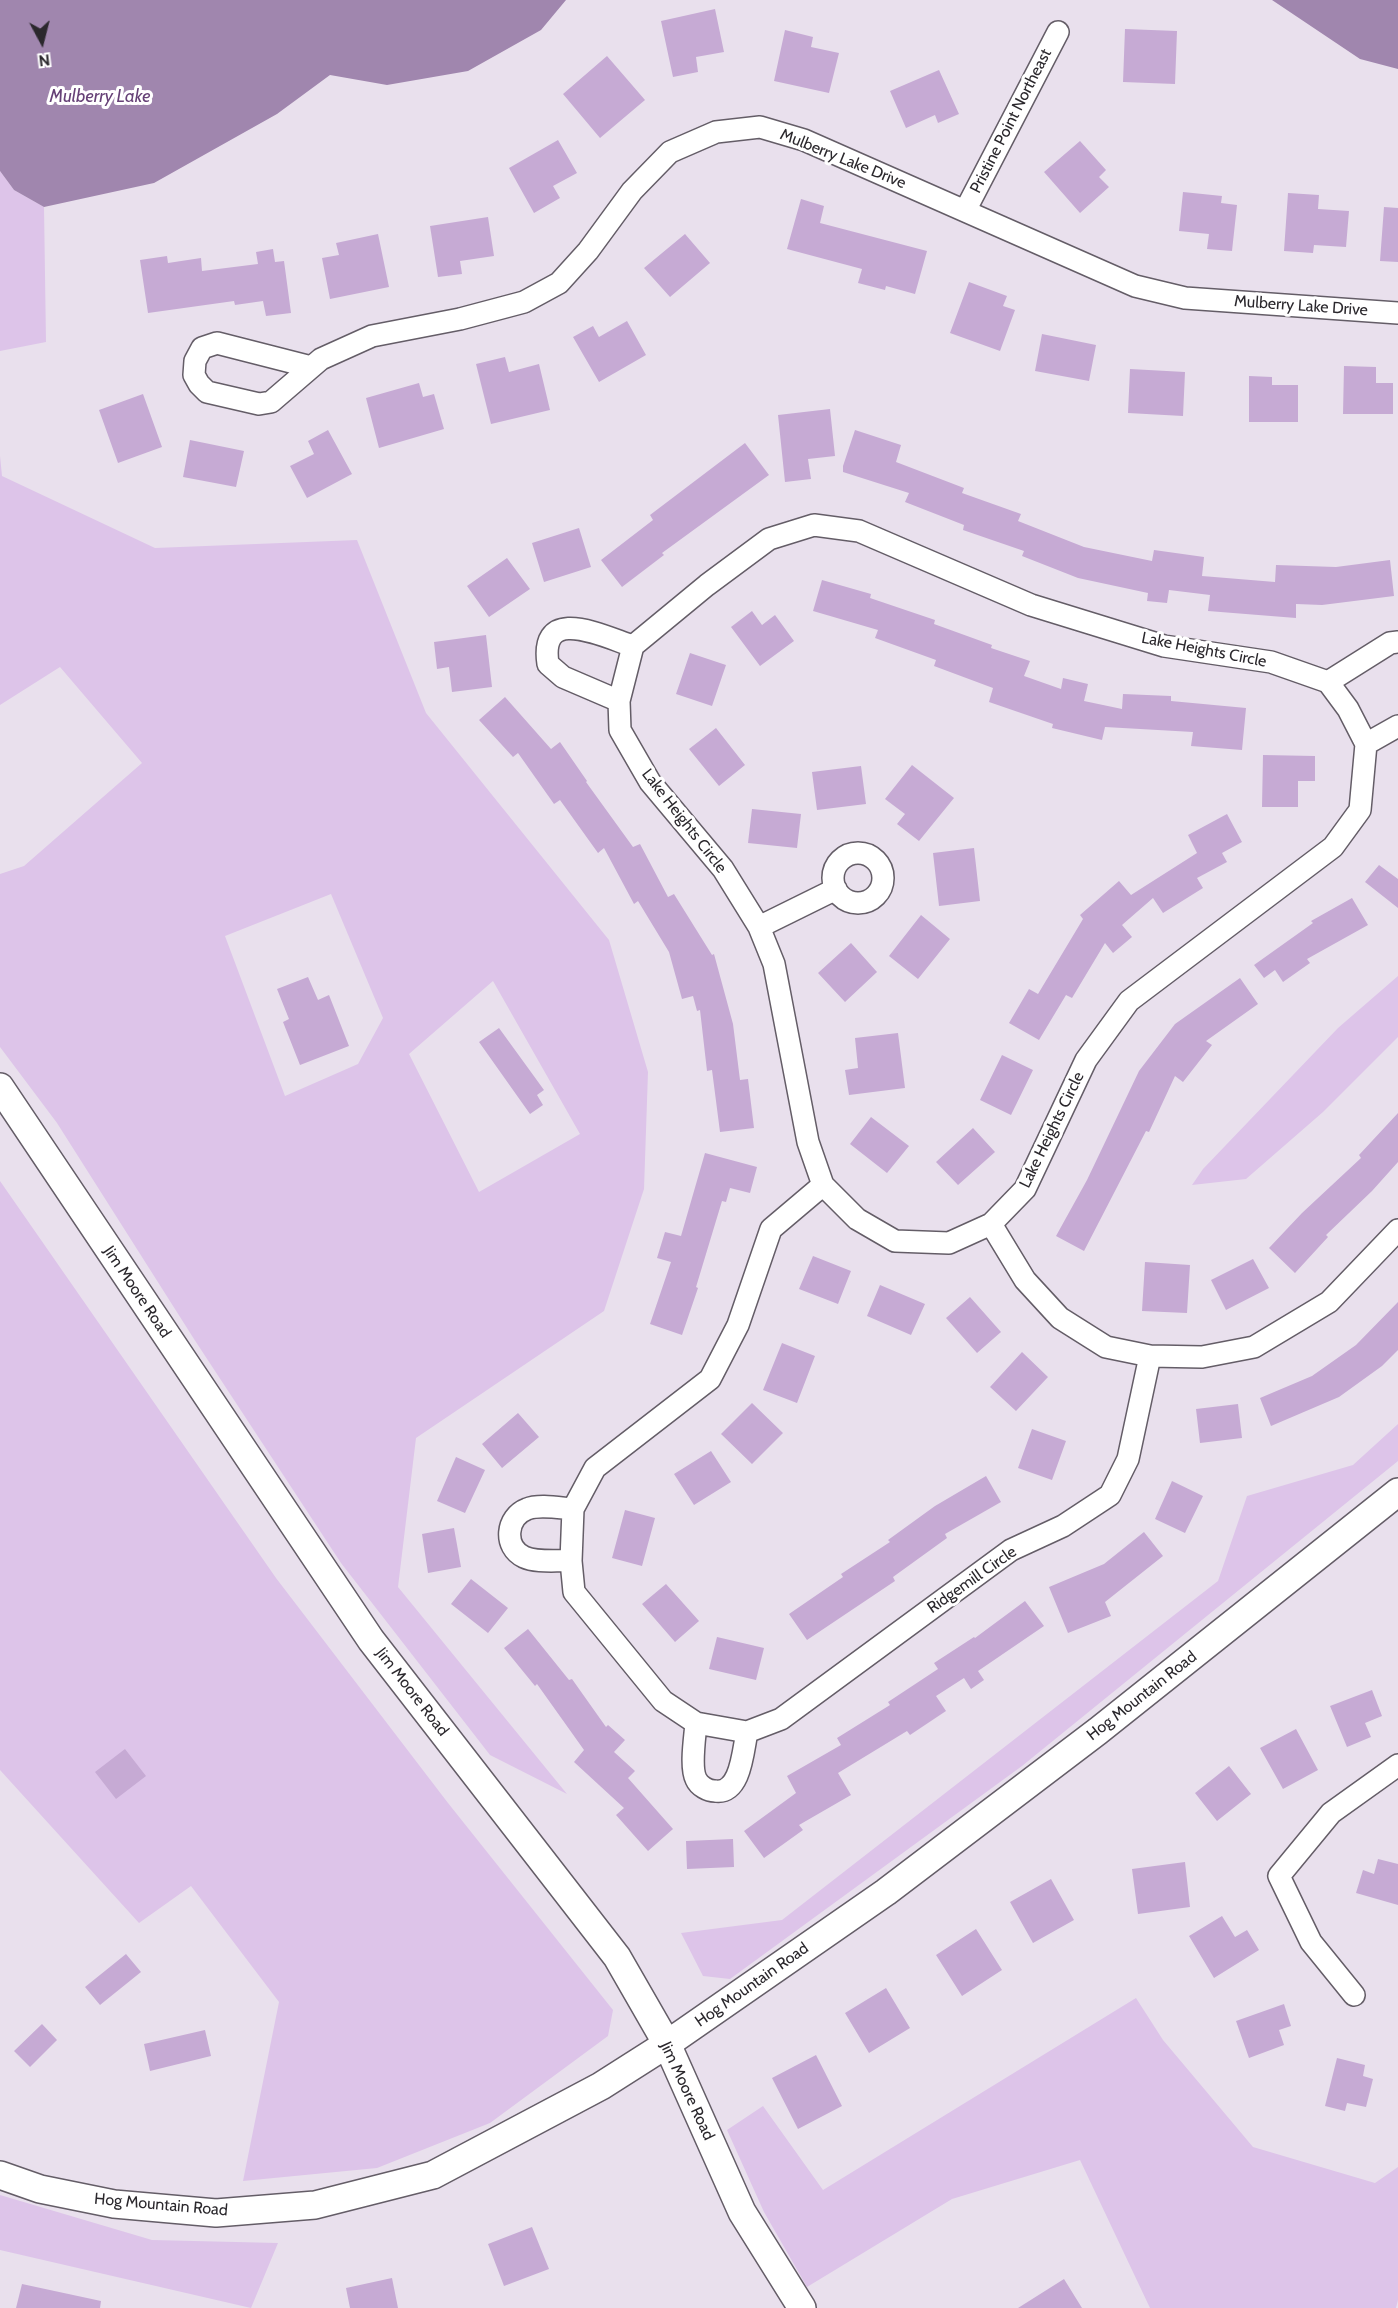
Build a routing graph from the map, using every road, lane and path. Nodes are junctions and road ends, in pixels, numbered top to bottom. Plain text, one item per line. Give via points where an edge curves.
1 (1058, 32) dead end
2 (964, 211) junction
3 (1398, 313) edge
4 (311, 367) junction
5 (1398, 642) edge
6 (633, 646) junction
7 (1328, 682) junction
8 (619, 701) junction
9 (1398, 726) edge
10 (1366, 744) junction
11 (836, 889) dead end
12 (759, 927) junction
13 (0, 1087) edge
14 (823, 1185) junction
15 (991, 1224) junction
16 (1398, 1230) edge
17 (1150, 1356) junction
18 (1398, 1492) edge
19 (573, 1509) junction
20 (571, 1560) junction
21 (696, 1723) junction
22 (747, 1731) junction
23 (1398, 1765) edge
24 (1354, 1995) dead end
25 (667, 2044) junction
26 (0, 2175) edge
27 (802, 2308) edge

1 - 2 street, Pristine Point Northeast
2 - 3 street, Mulberry Lake Drive via 1135,286 1185,298
2 - 4 street, Mulberry Lake Drive via 804,140 760,127 716,132 670,152 632,191 559,283 524,303 372,336
4 - 4 street, Mulberry Lake Drive via 271,402 259,404 207,392 194,375 195,361 202,348 217,343
5 - 7 street via 1390,643
6 - 7 street, Lake Heights Circle via 769,539 814,525 859,531 1042,609 1164,646 1271,662
6 - 8 street, Lake Heights Circle
6 - 8 street via 566,627 554,633 545,648 548,664 563,677
7 - 10 street
8 - 12 street, Lake Heights Circle via 620,730 650,782 723,869
9 - 10 street
10 - 15 street, Lake Heights Circle via 1360,810 1333,847 1129,1000 1086,1060 1025,1189
11 - 12 street
12 - 14 street, Lake Heights Circle via 774,964 808,1142
13 - 25 street, Jim Moore Road via 371,1640 617,1957
14 - 15 street, Lake Heights Circle via 857,1219 895,1241 949,1243
14 - 19 street, Ridgemill Circle via 771,1229 738,1325 710,1379 595,1468
15 - 17 street via 1024,1280 1060,1318 1106,1347
16 - 17 street via 1329,1302 1254,1347 1202,1357
17 - 22 street, Ridgemill Circle via 1128,1459 1110,1495 1063,1526 1011,1550 781,1719
18 - 25 street, Hog Mountain Road via 1062,1759 886,1892
19 - 20 street, Ridgemill Circle
19 - 20 street via 529,1508 517,1514 509,1538 524,1557
20 - 21 street, Ridgemill Circle via 574,1592 663,1701
21 - 22 street, Ridgemill Circle
21 - 22 street via 696,1779 717,1792 736,1781
23 - 24 street via 1331,1813 1279,1876 1311,1942
25 - 26 street, Hog Mountain Road via 601,2086 433,2175 315,2205 216,2213 114,2204 40,2189
25 - 27 street, Jim Moore Road via 742,2212

